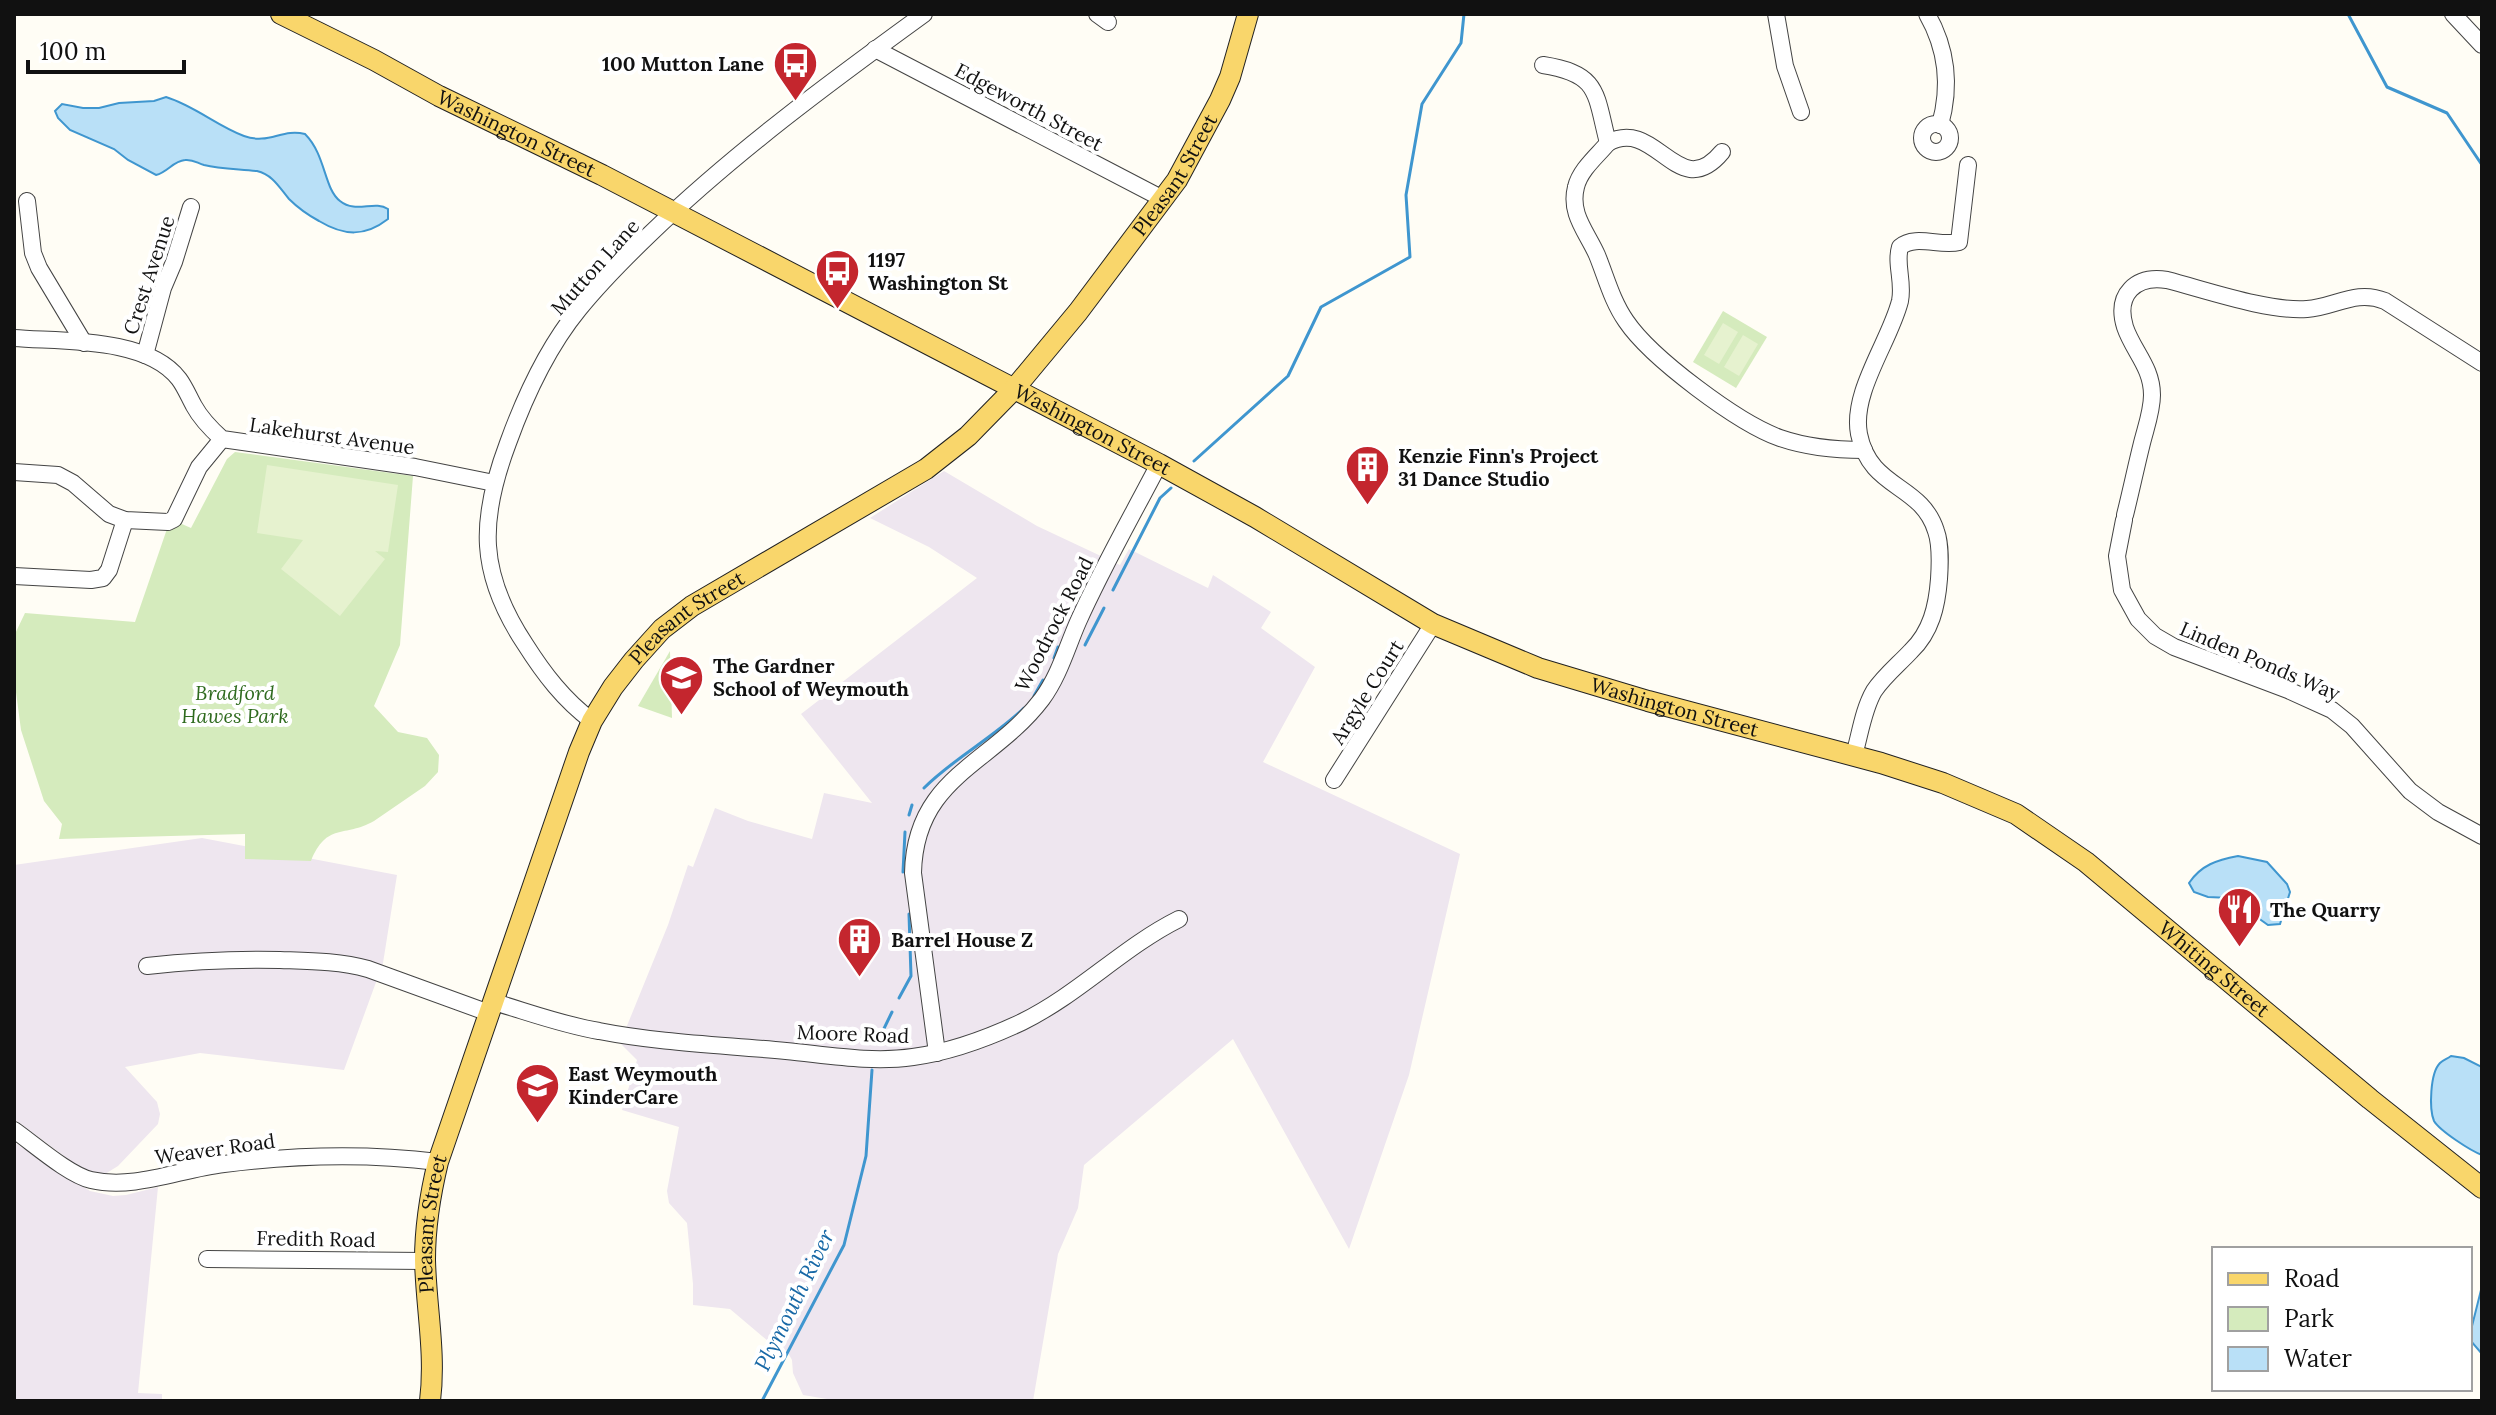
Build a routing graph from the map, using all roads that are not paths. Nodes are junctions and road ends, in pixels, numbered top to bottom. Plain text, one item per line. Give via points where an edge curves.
1 (281, 14) edge
2 (924, 14) edge
3 (1248, 14) edge
4 (1776, 14) edge
5 (1927, 14) edge
6 (2453, 14) edge
7 (2482, 45) edge
8 (875, 49) junction
9 (1543, 65) dead end
10 (1801, 112) dead end
11 (1940, 125) dead end
12 (1608, 143) junction
13 (1722, 152) dead end
14 (1968, 165) dead end
15 (1163, 199) junction
16 (27, 201) dead end
17 (191, 207) dead end
18 (673, 211) junction
19 (14, 338) edge
20 (84, 343) junction
21 (145, 355) junction
22 (2482, 363) edge
23 (1014, 389) junction
24 (222, 439) junction
25 (1864, 450) junction
26 (1159, 464) junction
27 (14, 472) edge
28 (494, 483) junction
29 (125, 520) junction
30 (14, 576) edge
31 (1433, 624) junction
32 (592, 721) junction
33 (1854, 755) junction
34 (1928, 778) joint
35 (1334, 780) dead end
36 (2482, 836) edge
37 (1179, 919) dead end
38 (147, 966) dead end
39 (491, 1008) junction
40 (937, 1053) junction
41 (14, 1130) edge
42 (438, 1162) junction
43 (2482, 1188) edge
44 (207, 1259) dead end
45 (425, 1261) junction
46 (430, 1401) edge

1 - 18 main road, Washington Street
2 - 8 street, Mutton Lane
3 - 15 main road, Pleasant Street via 1214,113
4 - 10 street via 1785,66
5 - 11 street via 1945,60
6 - 7 street
8 - 15 street, Edgeworth Street
8 - 18 street, Mutton Lane
9 - 12 street via 1578,73 1590,85
12 - 13 street via 1640,139 1689,169 1710,164
12 - 25 street via 1577,183 1576,211 1620,311 1644,344 1713,399 1770,434
14 - 25 street via 1959,242 1909,241 1899,250 1900,299 1859,413
15 - 23 main road, Pleasant Street
16 - 20 street via 36,261
17 - 21 street, Crest Avenue
18 - 23 main road, Washington Street
18 - 28 street, Mutton Lane via 620,263 559,337 518,415
19 - 20 street, Lakehurst Avenue
20 - 21 street, Lakehurst Avenue
21 - 24 street, Lakehurst Avenue via 171,370 200,416
22 - 36 street, Linden Ponds Way via 2371,296 2290,309 2167,280 2141,281 2125,298 2123,316 2149,372 2151,404 2118,544 2126,600 2146,628 2174,647 2332,710 2410,791
23 - 26 main road, Washington Street
23 - 32 main road, Pleasant Street via 930,467 713,593 662,629
24 - 28 street, Lakehurst Avenue
24 - 29 street via 199,467 174,519
25 - 33 street via 1879,474 1929,516 1938,537 1939,577 1925,634 1873,693
26 - 31 main road, Washington Street
26 - 40 street, Woodrock Road via 1043,698 937,796 918,831 913,873
27 - 29 street via 58,475
28 - 32 street, Mutton Lane via 488,548 505,609 559,692
29 - 30 street via 103,578
31 - 33 main road, Washington Street via 1576,680
31 - 35 street, Argyle Court
32 - 39 main road, Pleasant Street
33 - 34 main road, Washington Street
34 - 43 main road, Whiting Street via 2016,814 2062,844
37 - 40 street, Moore Road via 1023,1022
38 - 39 street, Moore Road via 213,959 352,964
39 - 40 street, Moore Road via 624,1036 874,1059
39 - 42 main road, Pleasant Street
41 - 42 street, Weaver Road via 85,1178 115,1183 272,1159
42 - 45 main road, Pleasant Street
44 - 45 street, Fredith Road
45 - 46 main road, Pleasant Street via 433,1347

